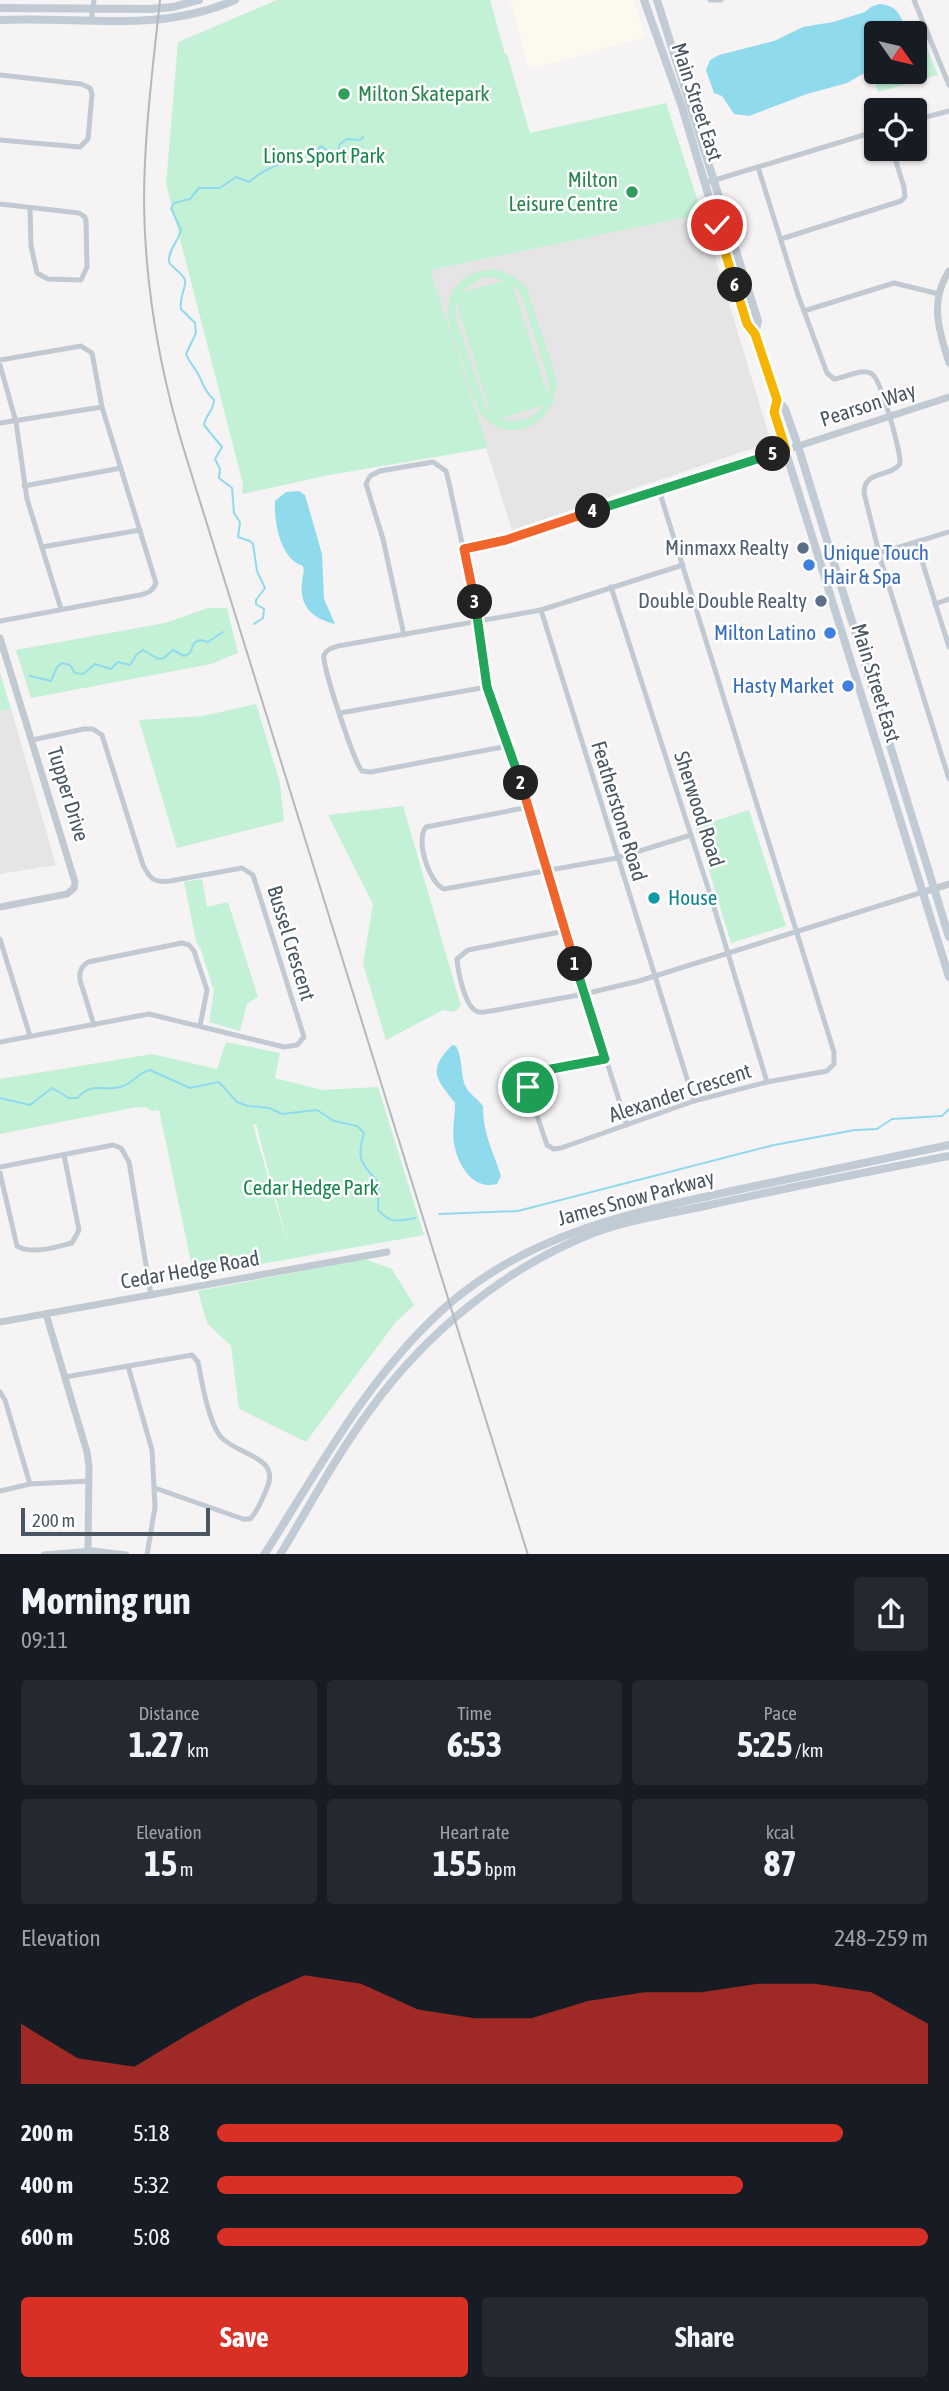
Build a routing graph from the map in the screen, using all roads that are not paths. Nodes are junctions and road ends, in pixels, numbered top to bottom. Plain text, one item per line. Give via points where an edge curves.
1 (200, 0) edge
2 (235, 0) edge
3 (644, 0) edge
4 (657, 0) edge
5 (710, 0) edge
6 (721, 0) edge
7 (914, 0) edge
8 (93, 4) edge
9 (0, 8) edge
10 (0, 20) edge
11 (91, 21) junction
12 (0, 75) edge
13 (949, 85) edge
14 (949, 111) edge
15 (927, 117) edge
16 (864, 135) edge
17 (0, 140) edge
18 (896, 161) edge
19 (758, 167) junction
20 (715, 180) junction
21 (705, 183) junction
22 (0, 204) edge
23 (30, 208) junction
24 (781, 239) junction
25 (949, 271) edge
26 (939, 294) junction
27 (804, 312) junction
28 (755, 334) junction
29 (0, 363) edge
30 (949, 363) edge
31 (949, 397) edge
32 (777, 400) junction
33 (102, 407) junction
34 (889, 416) junction
35 (16, 422) junction
36 (0, 423) edge
37 (798, 446) junction
38 (786, 450) junction
39 (121, 468) junction
40 (24, 486) junction
41 (659, 490) junction
42 (140, 530) junction
43 (949, 532) edge
44 (916, 542) junction
45 (42, 547) junction
46 (464, 549) junction
47 (880, 553) junction
48 (683, 565) junction
49 (611, 587) junction
50 (949, 599) edge
51 (935, 604) junction
52 (61, 609) junction
53 (541, 610) junction
54 (0, 621) edge
55 (479, 621) junction
56 (404, 635) junction
57 (0, 638) edge
58 (949, 647) edge
59 (487, 687) junction
60 (340, 713) junction
61 (32, 740) junction
62 (508, 747) junction
63 (949, 779) edge
64 (529, 807) junction
65 (691, 835) junction
66 (617, 858) junction
67 (548, 870) junction
68 (949, 884) edge
69 (934, 889) junction
70 (923, 892) junction
71 (0, 907) edge
72 (565, 931) junction
73 (796, 931) junction
74 (949, 937) edge
75 (0, 939) edge
76 (727, 953) junction
77 (656, 976) junction
78 (949, 977) edge
79 (584, 994) junction
80 (94, 1024) junction
81 (200, 1026) junction
82 (30, 1037) junction
83 (0, 1042) edge
84 (605, 1059) junction
85 (767, 1082) junction
86 (694, 1101) junction
87 (627, 1125) junction
88 (949, 1145) edge
89 (64, 1155) junction
90 (949, 1156) edge
91 (0, 1167) edge
92 (0, 1173) edge
93 (387, 1252) dead end
94 (151, 1295) junction
95 (46, 1314) junction
96 (0, 1322) edge
97 (128, 1366) junction
98 (65, 1377) junction
99 (0, 1392) edge
100 (89, 1482) junction
101 (30, 1484) junction
102 (155, 1488) junction
103 (0, 1491) edge
104 (88, 1553) edge
105 (66, 1554) edge
106 (106, 1554) edge
107 (147, 1554) edge
108 (265, 1554) edge
109 (281, 1554) edge

1 - 8 main road via 149,9
2 - 11 main road via 172,19
3 - 21 main road, Main Street East
4 - 20 main road, Main Street East
5 - 6 street
7 - 13 street
8 - 9 main road
8 - 11 street
10 - 11 main road
12 - 17 street via 81,84 92,94 88,139 80,147
14 - 15 street
16 - 19 street
18 - 24 street via 903,200
19 - 20 street
19 - 24 street
20 - 21 street
20 - 28 main road, Main Street East via 758,321
21 - 28 main road, Main Street East via 747,324
22 - 23 street
23 - 23 street via 37,273 48,279 81,280 88,267 85,217
24 - 27 street
25 - 26 street
26 - 27 street via 894,283
26 - 30 street via 937,321
27 - 34 street via 827,373 834,379 872,373
28 - 32 main road, Main Street East
29 - 33 street via 86,347 92,353
29 - 35 street
31 - 34 street, Pearson Way
32 - 37 main road, Main Street East via 785,409
32 - 38 main road, Main Street East via 774,412
33 - 35 street
33 - 39 street
34 - 37 street, Pearson Way
34 - 47 street via 900,464 864,485
35 - 36 street
35 - 40 street
37 - 38 street, Pearson Way
37 - 69 main road, Main Street East
38 - 41 street
38 - 70 main road, Main Street East
39 - 40 street
39 - 42 street
40 - 45 street
41 - 46 street via 506,540
41 - 48 street
42 - 45 street
42 - 52 street via 154,588 140,595
43 - 44 street
44 - 47 street
44 - 51 street
45 - 52 street
46 - 55 street
46 - 56 street via 446,471 439,464 429,462 370,476 366,491 383,539
47 - 63 street
48 - 49 street
48 - 73 street
49 - 53 street
49 - 65 street, Sherwood Road
50 - 51 street
51 - 58 street
52 - 54 street
53 - 55 street
53 - 66 street, Featherstone Road
55 - 56 street
55 - 59 street
56 - 60 street via 338,646 325,653 324,664
57 - 61 street, Tupper Drive
59 - 60 street
59 - 62 street
60 - 62 street via 357,764 366,772
61 - 71 street, Tupper Drive via 74,888 67,894
61 - 81 street, Bussel Crescent via 84,729 102,735 142,866 151,880 159,883 242,868 253,875 304,1037 297,1045 284,1047
62 - 64 street
64 - 67 street
64 - 67 street via 425,827 421,834 424,853 436,883 444,889
65 - 66 street
65 - 76 street, Sherwood Road
66 - 67 street
66 - 77 street, Featherstone Road
67 - 72 street
68 - 69 street
69 - 70 street
69 - 74 main road, Main Street East
70 - 73 street
70 - 78 main road, Main Street East
72 - 79 street
72 - 79 street via 468,950 457,959 462,984 478,1012
73 - 76 street
73 - 85 street, Alexander Crescent via 834,1064 827,1071
75 - 82 street
76 - 77 street
76 - 85 street, Sherwood Road
77 - 79 street
77 - 86 street, Featherstone Road
79 - 84 street
80 - 81 street, Bussel Crescent via 149,1014
80 - 81 street via 80,980 82,967 182,943 194,951 207,990
80 - 82 street, Bussel Crescent
82 - 83 street, Bussel Crescent
84 - 87 street
84 - 87 street, Alexander Crescent via 539,1071 529,1077 543,1137 547,1145 561,1149
85 - 86 street, Alexander Crescent
86 - 87 street, Alexander Crescent
88 - 108 main road, James Snow Parkway via 598,1223 503,1265 441,1312 367,1393
89 - 91 street
89 - 92 street via 79,1230 72,1243 32,1250 17,1246
89 - 94 street via 113,1145 125,1152
90 - 109 main road, James Snow Parkway via 627,1223 592,1234 523,1267 435,1336 396,1378 369,1411
93 - 94 street, Cedar Hedge Road
94 - 95 street, Cedar Hedge Road
95 - 96 street, Cedar Hedge Road
95 - 98 street
97 - 98 street
97 - 102 street via 152,1450
97 - 102 street via 187,1355 195,1358 219,1434 271,1472 271,1482 250,1519
98 - 100 street via 87,1452
99 - 101 street
100 - 101 street
100 - 104 street
101 - 103 street
102 - 107 street
104 - 105 street
104 - 106 street

